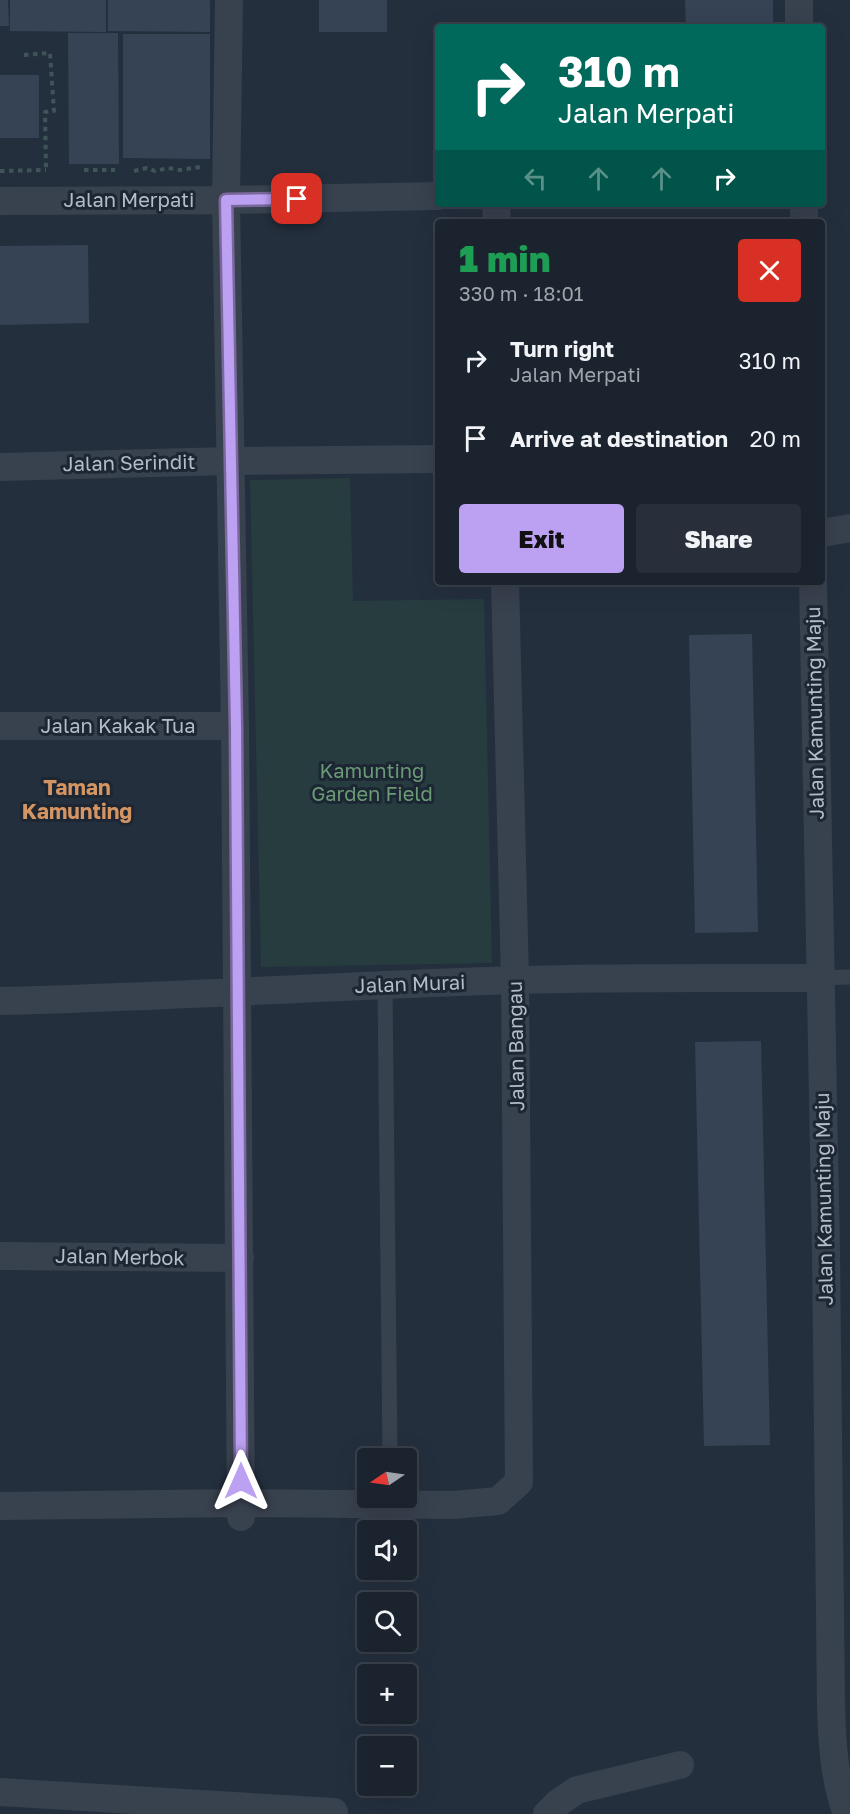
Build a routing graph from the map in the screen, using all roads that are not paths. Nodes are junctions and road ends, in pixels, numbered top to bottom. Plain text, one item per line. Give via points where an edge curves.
1 (228, 0) edge
2 (799, 0) edge
3 (799, 24) edge
4 (435, 196) edge
5 (226, 200) junction
6 (0, 201) edge
7 (435, 459) edge
8 (230, 461) junction
9 (0, 467) edge
10 (850, 528) edge
11 (825, 532) edge
12 (505, 585) edge
13 (813, 585) edge
14 (0, 726) edge
15 (236, 726) junction
16 (850, 977) edge
17 (820, 978) junction
18 (515, 980) junction
19 (385, 986) junction
20 (237, 992) junction
21 (0, 1001) edge
22 (0, 1256) edge
23 (240, 1258) junction
24 (390, 1448) edge
25 (357, 1503) edge
26 (417, 1503) edge
27 (0, 1506) edge
28 (241, 1510) junction
29 (680, 1765) dead end
30 (0, 1792) edge
31 (334, 1812) dead end
32 (546, 1814) edge
33 (847, 1814) edge

1 - 5 street
2 - 3 street
4 - 5 street, Jalan Merpati
5 - 6 street, Jalan Merpati
5 - 8 street
7 - 8 street, Jalan Serindit
8 - 9 street, Jalan Serindit
8 - 15 street
10 - 11 street
12 - 18 street, Jalan Bangau
13 - 17 street, Jalan Kamunting Maju
14 - 15 street, Jalan Kakak Tua
15 - 20 street
16 - 17 lane
17 - 18 street, Jalan Murai
17 - 33 street, Jalan Kamunting Maju via 832,1752
18 - 19 street, Jalan Murai
18 - 26 street, Jalan Bangau via 519,1482 498,1502
19 - 20 street, Jalan Murai
19 - 24 lane
20 - 21 street, Jalan Murai
20 - 23 street
22 - 23 street, Jalan Merbok
23 - 28 street
25 - 28 street
27 - 28 street
29 - 32 street via 577,1790
30 - 31 street

